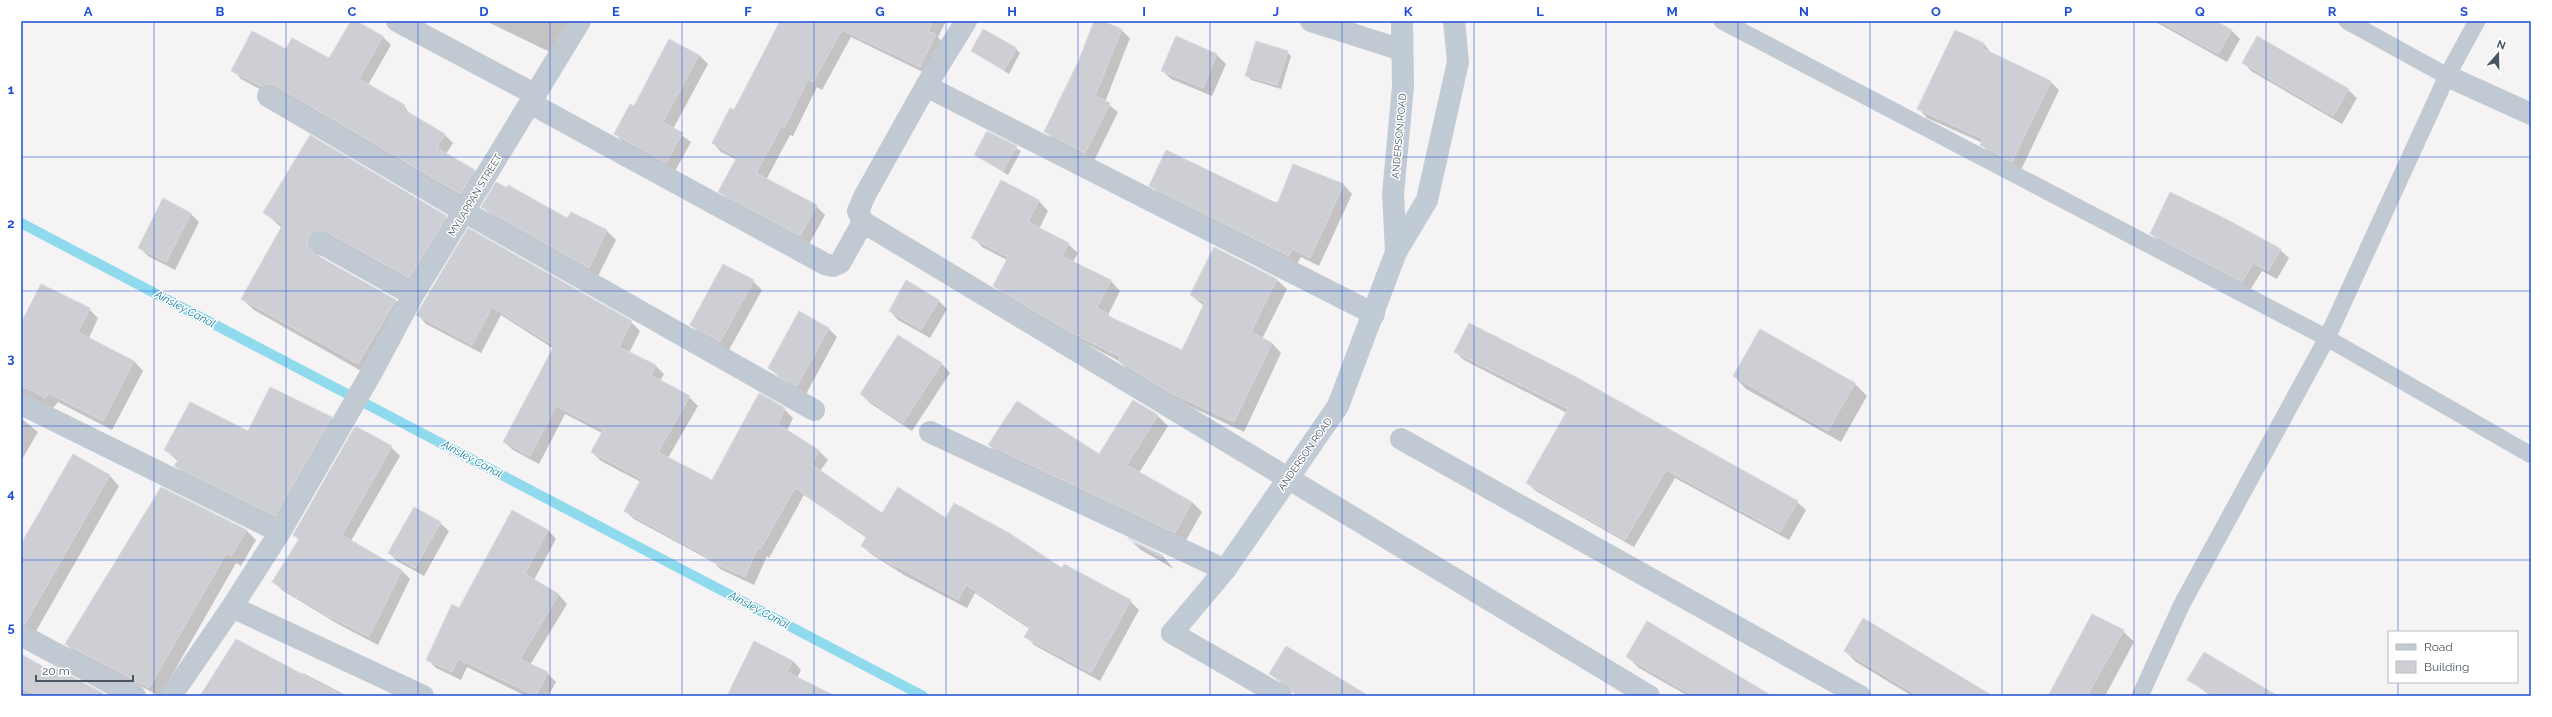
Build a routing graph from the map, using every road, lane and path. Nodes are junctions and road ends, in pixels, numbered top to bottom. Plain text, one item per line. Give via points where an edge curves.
1 (397, 21) edge
2 (580, 21) edge
3 (966, 21) edge
4 (1310, 21) edge
5 (1402, 21) edge
6 (1454, 21) edge
7 (1722, 21) edge
8 (2347, 21) edge
9 (2477, 21) edge
10 (1402, 50) junction
11 (2447, 76) junction
12 (926, 86) junction
13 (268, 96) dead end
14 (533, 99) junction
15 (2531, 114) edge
16 (465, 212) junction
17 (863, 222) junction
18 (319, 242) dead end
19 (1396, 252) junction
20 (414, 295) junction
21 (1374, 314) junction
22 (2327, 338) junction
23 (21, 404) edge
24 (814, 410) dead end
25 (930, 432) dead end
26 (1401, 439) dead end
27 (2531, 455) edge
28 (1288, 477) junction
29 (280, 532) junction
30 (1225, 570) junction
31 (232, 607) junction
32 (21, 635) edge
33 (136, 696) edge
34 (170, 696) edge
35 (423, 696) edge
36 (1282, 696) edge
37 (1649, 696) edge
38 (1860, 696) edge
39 (2140, 696) edge

1 - 14 street
2 - 14 street, MYLAPPAN STREET
3 - 12 street
4 - 10 street
5 - 10 street, ANDERSON ROAD
6 - 19 street, ANDERSON ROAD via 1458,62 1427,200
7 - 22 lane
8 - 11 lane
9 - 11 lane
10 - 19 street, ANDERSON ROAD via 1403,86 1394,194
11 - 15 street
11 - 22 lane
12 - 17 street via 864,195 858,211
12 - 21 street
13 - 16 street
14 - 16 street, MYLAPPAN STREET
14 - 17 street via 825,264 833,266 840,263
16 - 20 street, MYLAPPAN STREET
16 - 24 street
17 - 28 street
18 - 20 street
19 - 21 street, ANDERSON ROAD
20 - 29 street, MYLAPPAN STREET
21 - 28 street, ANDERSON ROAD via 1338,406
22 - 27 lane
22 - 39 lane via 2182,604
23 - 29 street
25 - 30 street
26 - 38 street
28 - 30 street, ANDERSON ROAD
28 - 37 street
29 - 31 street, MYLAPPAN STREET
30 - 36 street, ANDERSON ROAD via 1172,633
31 - 34 street, MYLAPPAN STREET
31 - 35 street
32 - 33 street

